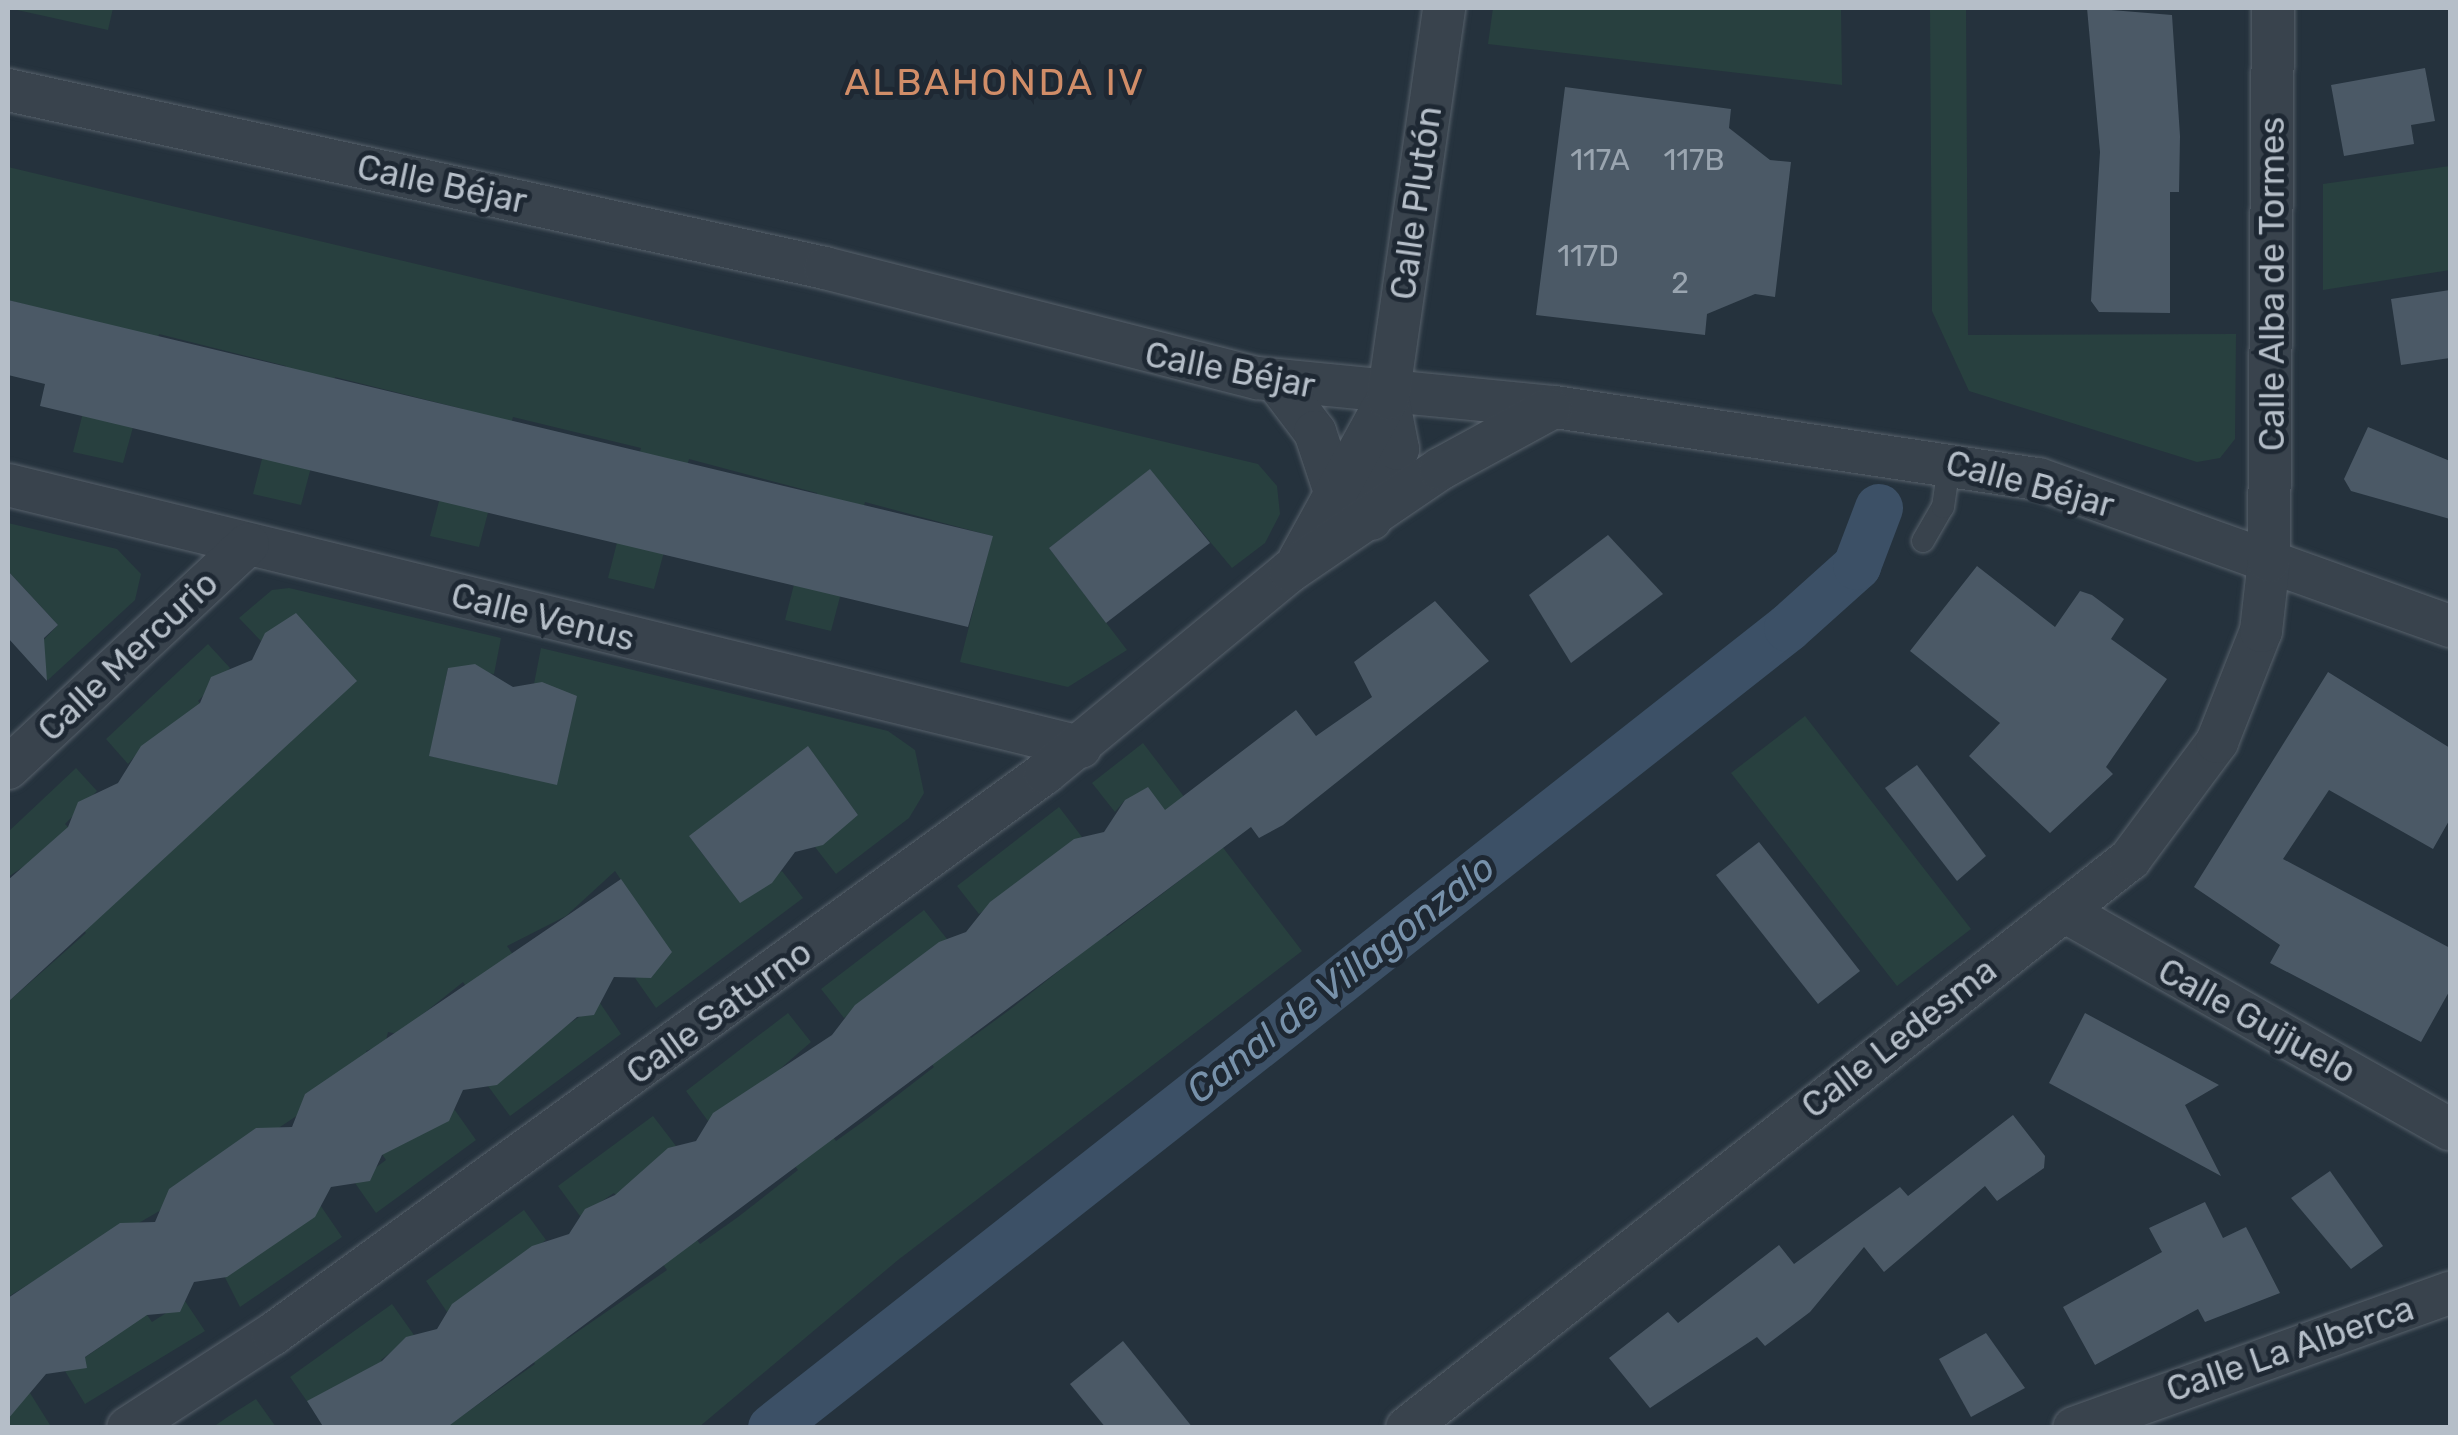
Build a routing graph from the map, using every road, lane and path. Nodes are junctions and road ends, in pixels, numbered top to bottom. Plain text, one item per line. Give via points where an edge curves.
1 (1444, 8) edge
2 (2273, 8) edge
3 (8, 90) edge
4 (1276, 382) junction
5 (1388, 398) junction
6 (1556, 408) junction
7 (1950, 460) junction
8 (8, 486) edge
9 (1354, 509) junction
10 (1923, 541) dead end
11 (248, 544) junction
12 (2269, 561) junction
13 (2450, 626) edge
14 (1080, 748) junction
15 (8, 768) edge
16 (2064, 911) junction
17 (2450, 1129) edge
18 (2450, 1293) edge
19 (128, 1428) edge
20 (1407, 1428) edge
21 (2074, 1428) edge

1 - 5 street, Calle Plutón
2 - 12 street, Calle Alba de Tormes
3 - 4 street, Calle Béjar via 825,268
4 - 5 street, Calle Béjar
4 - 9 street via 1316,432
5 - 6 street, Calle Béjar
5 - 9 street, Calle Saturno via 1398,449
6 - 7 street, Calle Béjar
6 - 9 street, Calle Saturno
7 - 10 lane via 1943,507
7 - 12 street, Calle Béjar via 2039,479
8 - 11 street, Calle Venus
9 - 14 street, Calle Saturno via 1290,572
11 - 14 street, Calle Venus
11 - 15 street, Calle Mercurio
12 - 13 street, Calle Béjar
12 - 16 street, Calle Ledesma via 2257,646 2217,742 2130,858
14 - 19 street, Calle Saturno via 273,1334
16 - 17 street, Calle Guijuelo
16 - 20 street, Calle Ledesma
18 - 21 street, Calle La Alberca

